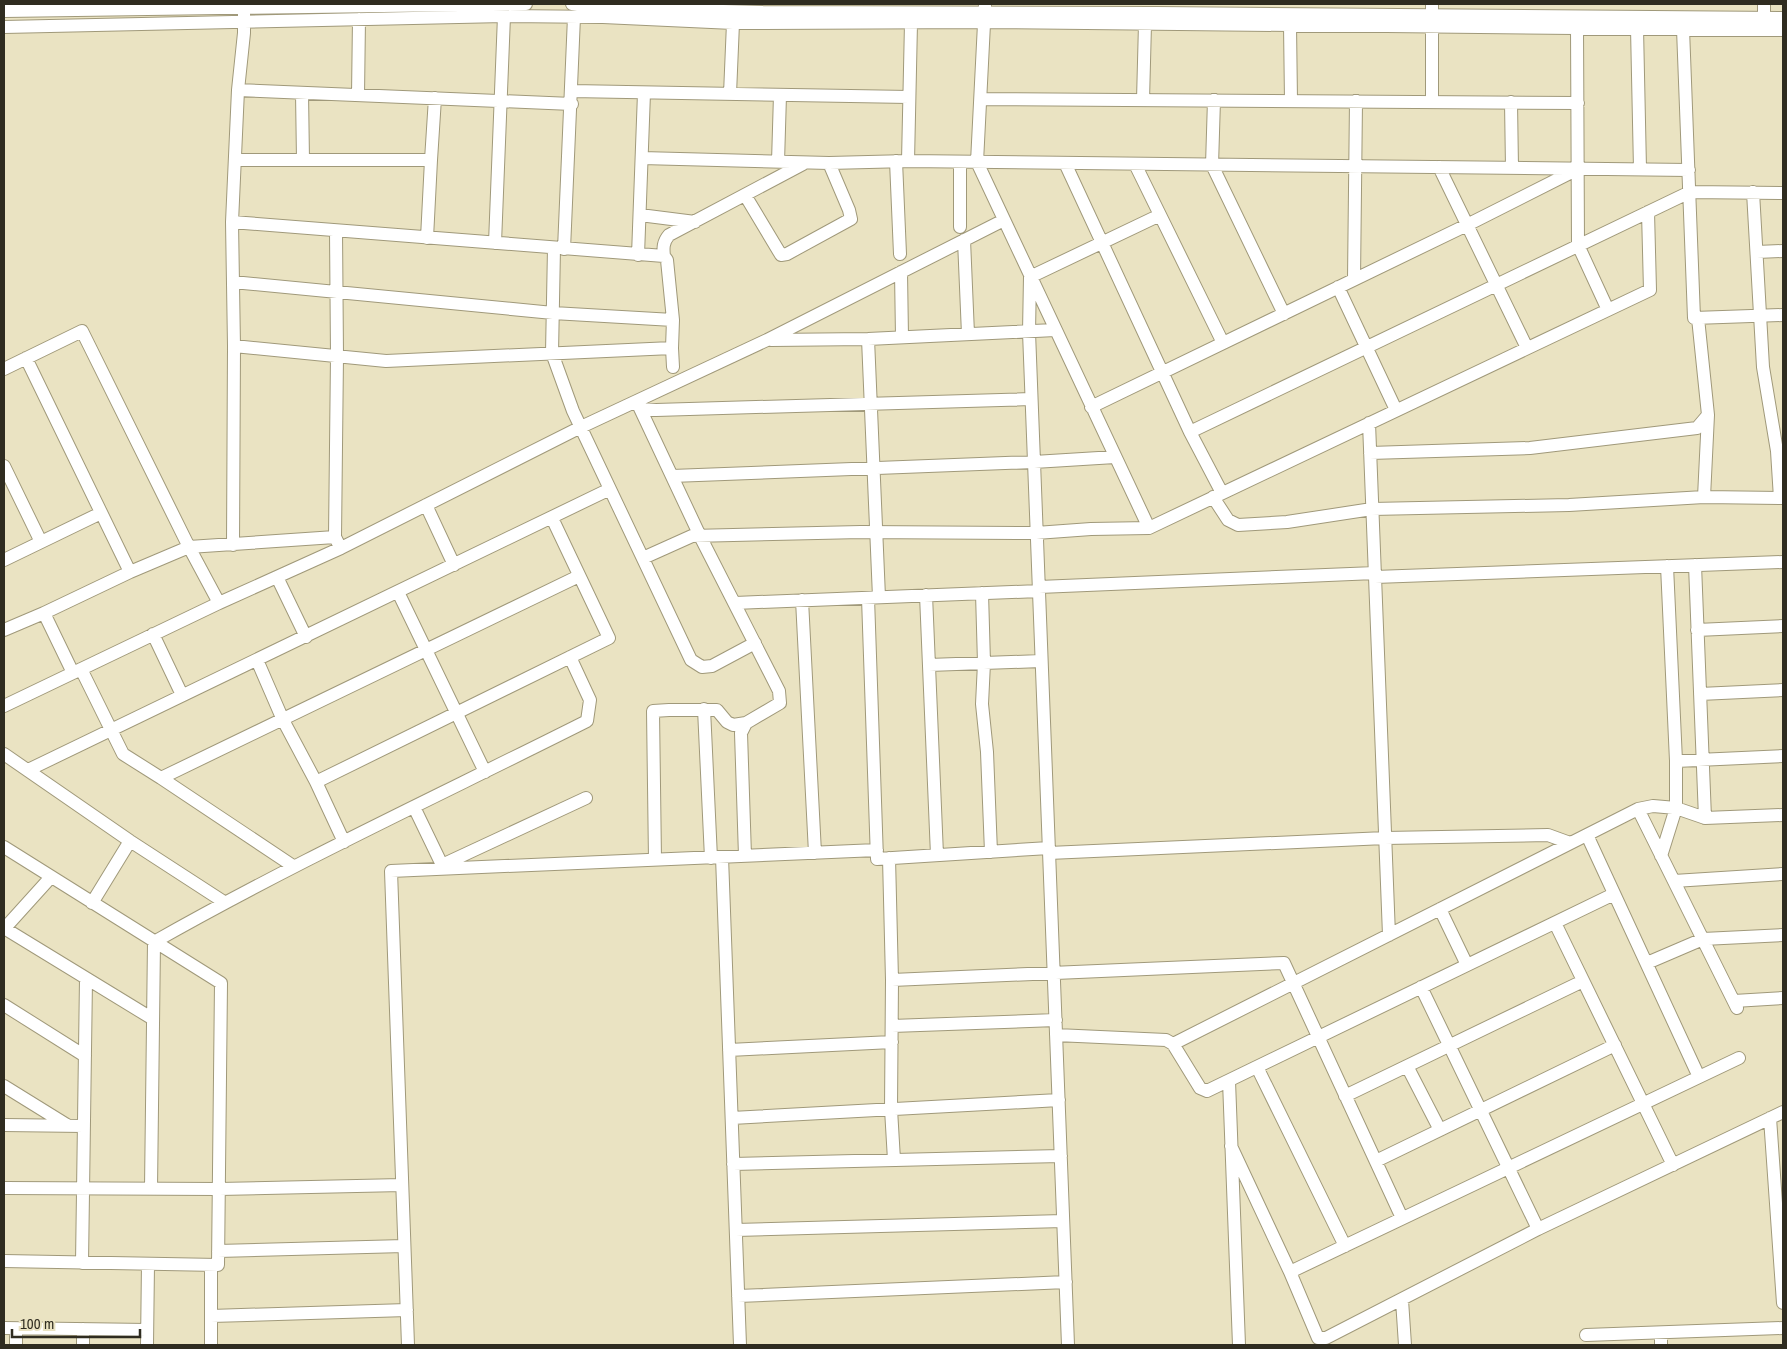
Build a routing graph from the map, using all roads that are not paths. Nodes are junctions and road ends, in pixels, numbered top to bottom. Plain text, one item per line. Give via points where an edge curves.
1 (526, 4) edge
2 (572, 4) edge
3 (1764, 4) edge
4 (244, 6) edge
5 (763, 8) edge
6 (897, 8) edge
7 (1056, 8) edge
8 (1157, 8) edge
9 (1355, 9) edge
10 (604, 10) edge
11 (4, 11) edge
12 (984, 13) edge
13 (1432, 15) edge
14 (504, 16) junction
15 (574, 17) junction
16 (1764, 18) junction
17 (1783, 18) edge
18 (359, 19) junction
19 (244, 22) junction
20 (733, 23) junction
21 (911, 23) junction
22 (1145, 24) junction
23 (1290, 25) junction
24 (4, 27) edge
25 (1577, 27) junction
26 (1637, 28) junction
27 (1683, 28) junction
28 (1783, 30) edge
29 (238, 90) junction
30 (302, 93) junction
31 (644, 93) junction
32 (730, 94) junction
33 (358, 95) junction
34 (780, 95) junction
35 (909, 97) junction
36 (435, 98) junction
37 (572, 98) junction
38 (981, 99) junction
39 (1143, 100) junction
40 (1214, 100) junction
41 (500, 101) junction
42 (1291, 101) junction
43 (1356, 101) junction
44 (1432, 102) junction
45 (1512, 102) junction
46 (1578, 103) junction
47 (642, 158) junction
48 (236, 160) junction
49 (303, 160) junction
50 (431, 160) junction
51 (902, 161) junction
52 (778, 162) junction
53 (960, 162) junction
54 (978, 162) junction
55 (805, 163) junction
56 (1065, 163) junction
57 (829, 164) junction
58 (1136, 164) junction
59 (1212, 165) junction
60 (1357, 166) junction
61 (1439, 167) junction
62 (1512, 168) junction
63 (1578, 169) junction
64 (1640, 170) junction
65 (1689, 170) junction
66 (1690, 192) junction
67 (1753, 192) junction
68 (1783, 192) edge
69 (745, 195) junction
70 (1648, 212) junction
71 (640, 215) junction
72 (1160, 215) junction
73 (1004, 220) junction
74 (232, 222) junction
75 (695, 222) junction
76 (1466, 225) junction
77 (960, 227) dead end
78 (336, 231) junction
79 (427, 238) junction
80 (964, 240) junction
81 (1101, 243) junction
82 (494, 244) junction
83 (1578, 245) junction
84 (559, 249) junction
85 (1783, 251) edge
86 (1757, 252) junction
87 (900, 254) dead end
88 (638, 255) junction
89 (664, 256) junction
90 (901, 272) junction
91 (1030, 277) junction
92 (1354, 279) junction
93 (233, 282) junction
94 (1496, 285) junction
95 (1338, 287) junction
96 (337, 292) junction
97 (1608, 310) junction
98 (553, 313) junction
99 (1284, 314) junction
100 (1783, 315) edge
101 (1760, 316) junction
102 (1698, 318) junction
103 (672, 320) junction
104 (1055, 330) junction
105 (1029, 332) junction
106 (968, 334) junction
107 (902, 337) junction
108 (868, 339) junction
109 (767, 340) junction
110 (1223, 343) junction
111 (234, 346) junction
112 (1366, 347) junction
113 (672, 348) junction
114 (1527, 348) junction
115 (552, 353) junction
116 (338, 356) junction
117 (26, 358) junction
118 (673, 367) dead end
119 (4, 369) edge
120 (1162, 373) junction
121 (1031, 399) junction
122 (871, 404) junction
123 (639, 406) junction
124 (1091, 407) junction
125 (1396, 410) junction
126 (1708, 415) junction
127 (1369, 423) junction
128 (581, 427) junction
129 (1190, 432) junction
130 (1780, 450) edge
131 (1370, 453) junction
132 (1115, 457) junction
133 (1034, 462) junction
134 (4, 466) edge
135 (873, 467) junction
136 (672, 476) junction
137 (8, 484) edge
138 (610, 489) junction
139 (1217, 495) junction
140 (1704, 497) junction
141 (1782, 498) edge
142 (426, 505) junction
143 (1372, 509) junction
144 (101, 513) junction
145 (552, 518) junction
146 (1149, 528) junction
147 (876, 532) junction
148 (1036, 533) junction
149 (700, 536) junction
150 (41, 542) junction
151 (338, 543) junction
152 (233, 545) junction
153 (188, 547) junction
154 (643, 558) junction
155 (4, 560) edge
156 (1783, 562) edge
157 (454, 565) junction
158 (1695, 565) junction
159 (1667, 566) junction
160 (130, 572) junction
161 (1375, 575) junction
162 (580, 576) junction
163 (277, 577) junction
164 (1039, 589) junction
165 (398, 592) junction
166 (982, 593) junction
167 (926, 596) junction
168 (873, 598) junction
169 (802, 600) junction
170 (219, 603) junction
171 (735, 603) junction
172 (44, 613) junction
173 (1783, 626) edge
174 (4, 630) edge
175 (1697, 630) junction
176 (153, 634) junction
177 (306, 637) junction
178 (755, 643) junction
179 (426, 650) junction
180 (570, 657) junction
181 (258, 660) junction
182 (1041, 661) junction
183 (984, 663) junction
184 (929, 665) junction
185 (77, 671) junction
186 (1783, 690) edge
187 (1700, 694) junction
188 (182, 696) junction
189 (4, 706) edge
190 (704, 709) junction
191 (456, 713) junction
192 (283, 720) junction
193 (746, 723) junction
194 (111, 730) junction
195 (4, 754) edge
196 (1783, 756) edge
197 (1703, 758) junction
198 (1676, 761) junction
199 (28, 770) junction
200 (485, 772) junction
201 (161, 778) junction
202 (316, 782) junction
203 (586, 798) dead end
204 (414, 807) junction
205 (1676, 808) junction
206 (1638, 810) junction
207 (1783, 815) edge
208 (1705, 818) junction
209 (1587, 835) junction
210 (1385, 838) junction
211 (130, 841) junction
212 (344, 842) junction
213 (1570, 843) junction
214 (4, 848) edge
215 (876, 850) junction
216 (1049, 851) junction
217 (991, 852) junction
218 (815, 853) junction
219 (937, 855) junction
220 (745, 856) junction
221 (1662, 856) junction
222 (716, 857) junction
223 (889, 858) junction
224 (656, 860) junction
225 (293, 866) junction
226 (1783, 874) edge
227 (51, 877) junction
228 (1674, 880) junction
229 (1614, 894) junction
230 (224, 902) junction
231 (92, 903) junction
232 (1440, 909) junction
233 (1555, 922) junction
234 (4, 928) edge
235 (1389, 935) junction
236 (1783, 935) edge
237 (1703, 939) junction
238 (154, 942) junction
239 (1647, 963) junction
240 (1467, 965) junction
241 (1054, 973) junction
242 (86, 979) junction
243 (892, 980) junction
244 (1583, 981) junction
245 (1293, 982) junction
246 (1421, 988) junction
247 (1783, 998) edge
248 (4, 1005) edge
249 (153, 1019) junction
250 (1056, 1020) junction
251 (892, 1026) junction
252 (1056, 1035) junction
253 (1318, 1037) junction
254 (892, 1042) junction
255 (1173, 1044) junction
256 (1615, 1045) junction
257 (1448, 1046) junction
258 (729, 1050) junction
259 (85, 1056) junction
260 (1739, 1058) dead end
261 (1407, 1066) junction
262 (1257, 1067) junction
263 (1699, 1077) junction
264 (1229, 1081) junction
265 (4, 1086) edge
266 (1345, 1096) junction
267 (1059, 1100) junction
268 (1643, 1103) junction
269 (891, 1109) junction
270 (1480, 1110) junction
271 (1783, 1112) edge
272 (732, 1118) junction
273 (1770, 1118) junction
274 (4, 1125) edge
275 (68, 1126) junction
276 (84, 1126) junction
277 (1440, 1130) junction
278 (1231, 1146) junction
279 (1061, 1156) junction
280 (894, 1160) junction
281 (1376, 1161) junction
282 (733, 1164) junction
283 (1673, 1165) junction
284 (1509, 1168) junction
285 (402, 1185) junction
286 (4, 1188) edge
287 (83, 1188) junction
288 (151, 1189) junction
289 (218, 1189) junction
290 (1402, 1218) junction
291 (1063, 1221) junction
292 (1538, 1229) junction
293 (736, 1230) junction
294 (404, 1246) junction
295 (1345, 1246) junction
296 (218, 1251) junction
297 (4, 1262) edge
298 (82, 1263) junction
299 (148, 1264) junction
300 (211, 1265) junction
301 (1290, 1272) junction
302 (1066, 1282) junction
303 (738, 1296) junction
304 (1402, 1300) junction
305 (1783, 1303) edge
306 (406, 1310) junction
307 (211, 1316) junction
308 (10, 1328) edge
309 (1783, 1328) edge
310 (83, 1329) junction
311 (147, 1330) junction
312 (1586, 1335) dead end
313 (1661, 1339) edge
314 (16, 1345) edge
315 (83, 1345) edge
316 (147, 1345) edge
317 (211, 1345) edge
318 (408, 1345) edge
319 (740, 1345) edge
320 (1068, 1345) edge
321 (1239, 1345) edge
322 (1405, 1345) edge

1 - 4 street
2 - 10 street
3 - 16 street
4 - 11 street
4 - 19 street
5 - 6 street
5 - 10 street
6 - 12 street
7 - 8 street
7 - 12 street
8 - 9 street
9 - 13 street
10 - 15 street
10 - 20 street
12 - 21 street
12 - 22 street
12 - 38 street
13 - 16 street
13 - 23 street
13 - 25 street
13 - 44 street
14 - 15 street
14 - 18 street
14 - 41 street
15 - 37 street
16 - 17 street
18 - 19 street
18 - 33 street
19 - 24 street
19 - 29 street
20 - 21 street
20 - 32 street
21 - 35 street
22 - 23 street
22 - 39 street
23 - 42 street
25 - 26 street
25 - 46 street
26 - 27 street
26 - 64 street
27 - 28 street
27 - 65 street
29 - 30 street
29 - 48 street
30 - 33 street
30 - 49 street
31 - 32 street
31 - 37 street
31 - 47 street
32 - 34 street
33 - 36 street
34 - 35 street
34 - 52 street
35 - 51 street
36 - 41 street
36 - 50 street
37 - 41 street
37 - 84 street
38 - 39 street
38 - 54 street
39 - 40 street
40 - 42 street
40 - 59 street
41 - 82 street
42 - 43 street
43 - 44 street
43 - 60 street
44 - 45 street
45 - 46 street
45 - 62 street
46 - 63 street
47 - 52 street
47 - 71 street
48 - 49 street
48 - 74 street
49 - 50 street
50 - 79 street
51 - 53 street
51 - 57 street
51 - 87 street
52 - 55 street
53 - 54 street
53 - 77 street
54 - 56 street
54 - 73 street
55 - 57 street
55 - 69 street
56 - 58 street
56 - 81 street
57 - 69 street via 851,219 787,254 781,254
58 - 59 street
58 - 72 street
59 - 60 street
59 - 99 street
60 - 61 street
60 - 92 street
61 - 62 street
61 - 76 street
62 - 63 street
63 - 64 street
63 - 76 street
63 - 83 street
64 - 65 street
65 - 66 street
66 - 67 street
66 - 70 street
66 - 102 street via 1694,318
67 - 68 street
67 - 86 street
69 - 75 street
70 - 83 street
70 - 97 street via 1650,290
71 - 75 street
71 - 88 street
72 - 81 street
72 - 110 street
73 - 80 street
73 - 91 street
74 - 78 street
74 - 93 street
75 - 89 street via 665,240
76 - 92 street
76 - 94 street
78 - 79 street
78 - 96 street
79 - 82 street
80 - 90 street
80 - 106 street
81 - 91 street
81 - 120 street
82 - 84 street
83 - 94 street
83 - 97 street
84 - 88 street
84 - 98 street
85 - 86 street
86 - 101 street
88 - 89 street
89 - 103 street
90 - 107 street
90 - 109 street
91 - 104 street
91 - 105 street
92 - 95 street
93 - 96 street
93 - 111 street
94 - 112 street
94 - 114 street
95 - 99 street
95 - 112 street
96 - 98 street
96 - 116 street
97 - 114 street
98 - 103 street
98 - 115 street
99 - 110 street
100 - 101 street
101 - 102 street
101 - 130 street via 1763,367
102 - 126 street
103 - 113 street
104 - 105 street
104 - 124 street
105 - 106 street
105 - 121 street
106 - 107 street
107 - 108 street
108 - 109 street
108 - 122 street
109 - 123 street
110 - 120 street
111 - 116 street
111 - 152 street
112 - 125 street
112 - 129 street
113 - 115 street
113 - 118 street
114 - 125 street
115 - 116 street via 386,361
115 - 128 street
116 - 151 street
117 - 119 street
117 - 144 street
117 - 153 street via 82,331
120 - 124 street
120 - 129 street
121 - 122 street
121 - 133 street
122 - 123 street via 656,410
122 - 135 street
123 - 128 street
123 - 136 street
124 - 132 street
125 - 127 street
126 - 131 street via 1697,428 1530,448
126 - 140 street
127 - 131 street
127 - 139 street
128 - 138 street
128 - 142 street
129 - 139 street
130 - 141 street
131 - 143 street
132 - 133 street
132 - 146 street
133 - 135 street
133 - 148 street
134 - 137 street
135 - 136 street
135 - 147 street
136 - 149 street
137 - 150 street
138 - 145 street
138 - 154 street
139 - 143 street via 1228,520 1238,524 1287,522
139 - 146 street
140 - 141 street
140 - 143 street via 1569,505
142 - 151 street
142 - 157 street
143 - 161 street
144 - 150 street
144 - 160 street
145 - 157 street
145 - 162 street
146 - 148 street
147 - 148 street
147 - 149 street
147 - 168 street
148 - 164 street
149 - 154 street via 692,536
149 - 171 street
150 - 155 street
151 - 152 street
151 - 163 street
152 - 153 street
153 - 160 street
153 - 170 street
154 - 178 street via 691,660 702,667 712,666
156 - 158 street
157 - 165 street
158 - 159 street
158 - 175 street
159 - 161 street
159 - 198 street
160 - 172 street
161 - 164 street
161 - 210 street
162 - 179 street
162 - 180 street via 609,638
163 - 170 street
163 - 177 street
164 - 166 street
164 - 182 street
165 - 177 street
165 - 179 street
166 - 167 street
166 - 183 street
167 - 168 street
167 - 184 street
168 - 169 street
168 - 215 street
169 - 171 street
169 - 218 street
170 - 176 street
171 - 178 street
172 - 174 street
172 - 185 street
173 - 175 street
175 - 187 street
176 - 185 street
176 - 188 street
177 - 181 street
178 - 193 street via 779,691 780,703
179 - 191 street
179 - 192 street
180 - 191 street
180 - 200 street via 590,700 587,721
181 - 188 street
181 - 192 street
182 - 183 street
182 - 216 street
183 - 184 street
183 - 217 street via 982,704
184 - 219 street
185 - 189 street
185 - 194 street
186 - 187 street
187 - 197 street
188 - 194 street
190 - 193 street via 717,710 733,725
190 - 222 street
190 - 224 street via 653,711
191 - 200 street
191 - 202 street
192 - 201 street
192 - 202 street
193 - 220 street via 741,733
194 - 199 street
194 - 201 street via 123,754
195 - 199 street
196 - 197 street
197 - 198 street
197 - 208 street
198 - 205 street
199 - 211 street
200 - 204 street
201 - 225 street
202 - 212 street
203 - 204 street via 442,865
204 - 212 street
205 - 206 street via 1653,806
205 - 208 street
205 - 221 street
206 - 209 street
206 - 221 street
207 - 208 street
209 - 213 street
209 - 229 street
210 - 213 street via 1548,835
210 - 216 street
210 - 235 street
211 - 230 street
211 - 231 street
212 - 225 street
213 - 232 street
214 - 227 street
215 - 218 street
215 - 223 street via 877,859
216 - 217 street
216 - 241 street
217 - 219 street
218 - 220 street
219 - 223 street
220 - 222 street
221 - 228 street
222 - 224 street
222 - 258 street
223 - 243 street
224 - 285 street via 391,872
225 - 230 street
226 - 228 street
227 - 231 street
227 - 234 street
228 - 237 street
229 - 233 street
229 - 239 street
230 - 238 street
231 - 238 street
232 - 235 street
232 - 240 street
233 - 240 street
233 - 244 street
234 - 242 street
235 - 245 street
236 - 237 street
237 - 239 street
237 - 247 street via 1735,1004
238 - 249 street
238 - 289 street via 221,983
239 - 263 street
240 - 246 street
241 - 243 street
241 - 245 street via 1284,963
241 - 250 street
242 - 249 street
242 - 259 street
243 - 251 street
244 - 256 street
244 - 257 street
245 - 253 street
245 - 255 street
246 - 253 street
246 - 257 street
248 - 259 street
249 - 288 street
250 - 251 street
250 - 252 street
251 - 254 street
252 - 255 street via 1166,1040
252 - 267 street
253 - 262 street
253 - 266 street
254 - 258 street
254 - 269 street
255 - 264 street via 1200,1088 1207,1092
256 - 268 street
256 - 270 street
257 - 261 street
257 - 270 street
258 - 272 street
259 - 276 street
260 - 263 street
261 - 266 street
261 - 277 street
262 - 264 street
262 - 295 street
263 - 268 street
264 - 278 street
265 - 275 street
266 - 281 street
267 - 269 street
267 - 279 street
268 - 283 street
268 - 284 street
269 - 272 street
269 - 280 street
270 - 277 street
270 - 284 street
271 - 273 street
272 - 282 street
273 - 283 street
273 - 305 street
274 - 275 street
275 - 276 street
276 - 287 street
277 - 281 street
278 - 301 street
278 - 321 street
279 - 280 street
279 - 291 street
280 - 282 street
281 - 290 street
282 - 293 street
283 - 292 street
284 - 290 street
284 - 292 street
285 - 289 street
285 - 294 street
286 - 287 street
287 - 288 street
287 - 298 street
288 - 289 street
289 - 296 street
290 - 295 street
291 - 293 street
291 - 302 street
292 - 304 street
293 - 303 street
294 - 296 street
294 - 306 street
295 - 301 street
296 - 300 street via 218,1265
297 - 298 street
298 - 299 street
299 - 300 street
299 - 311 street
300 - 307 street
301 - 304 street via 1318,1338 1326,1338
302 - 303 street
302 - 320 street
303 - 319 street
304 - 322 street
306 - 307 street
306 - 318 street
307 - 317 street
308 - 310 street
308 - 314 street
309 - 313 street
310 - 311 street
310 - 315 street
311 - 316 street
312 - 313 street

